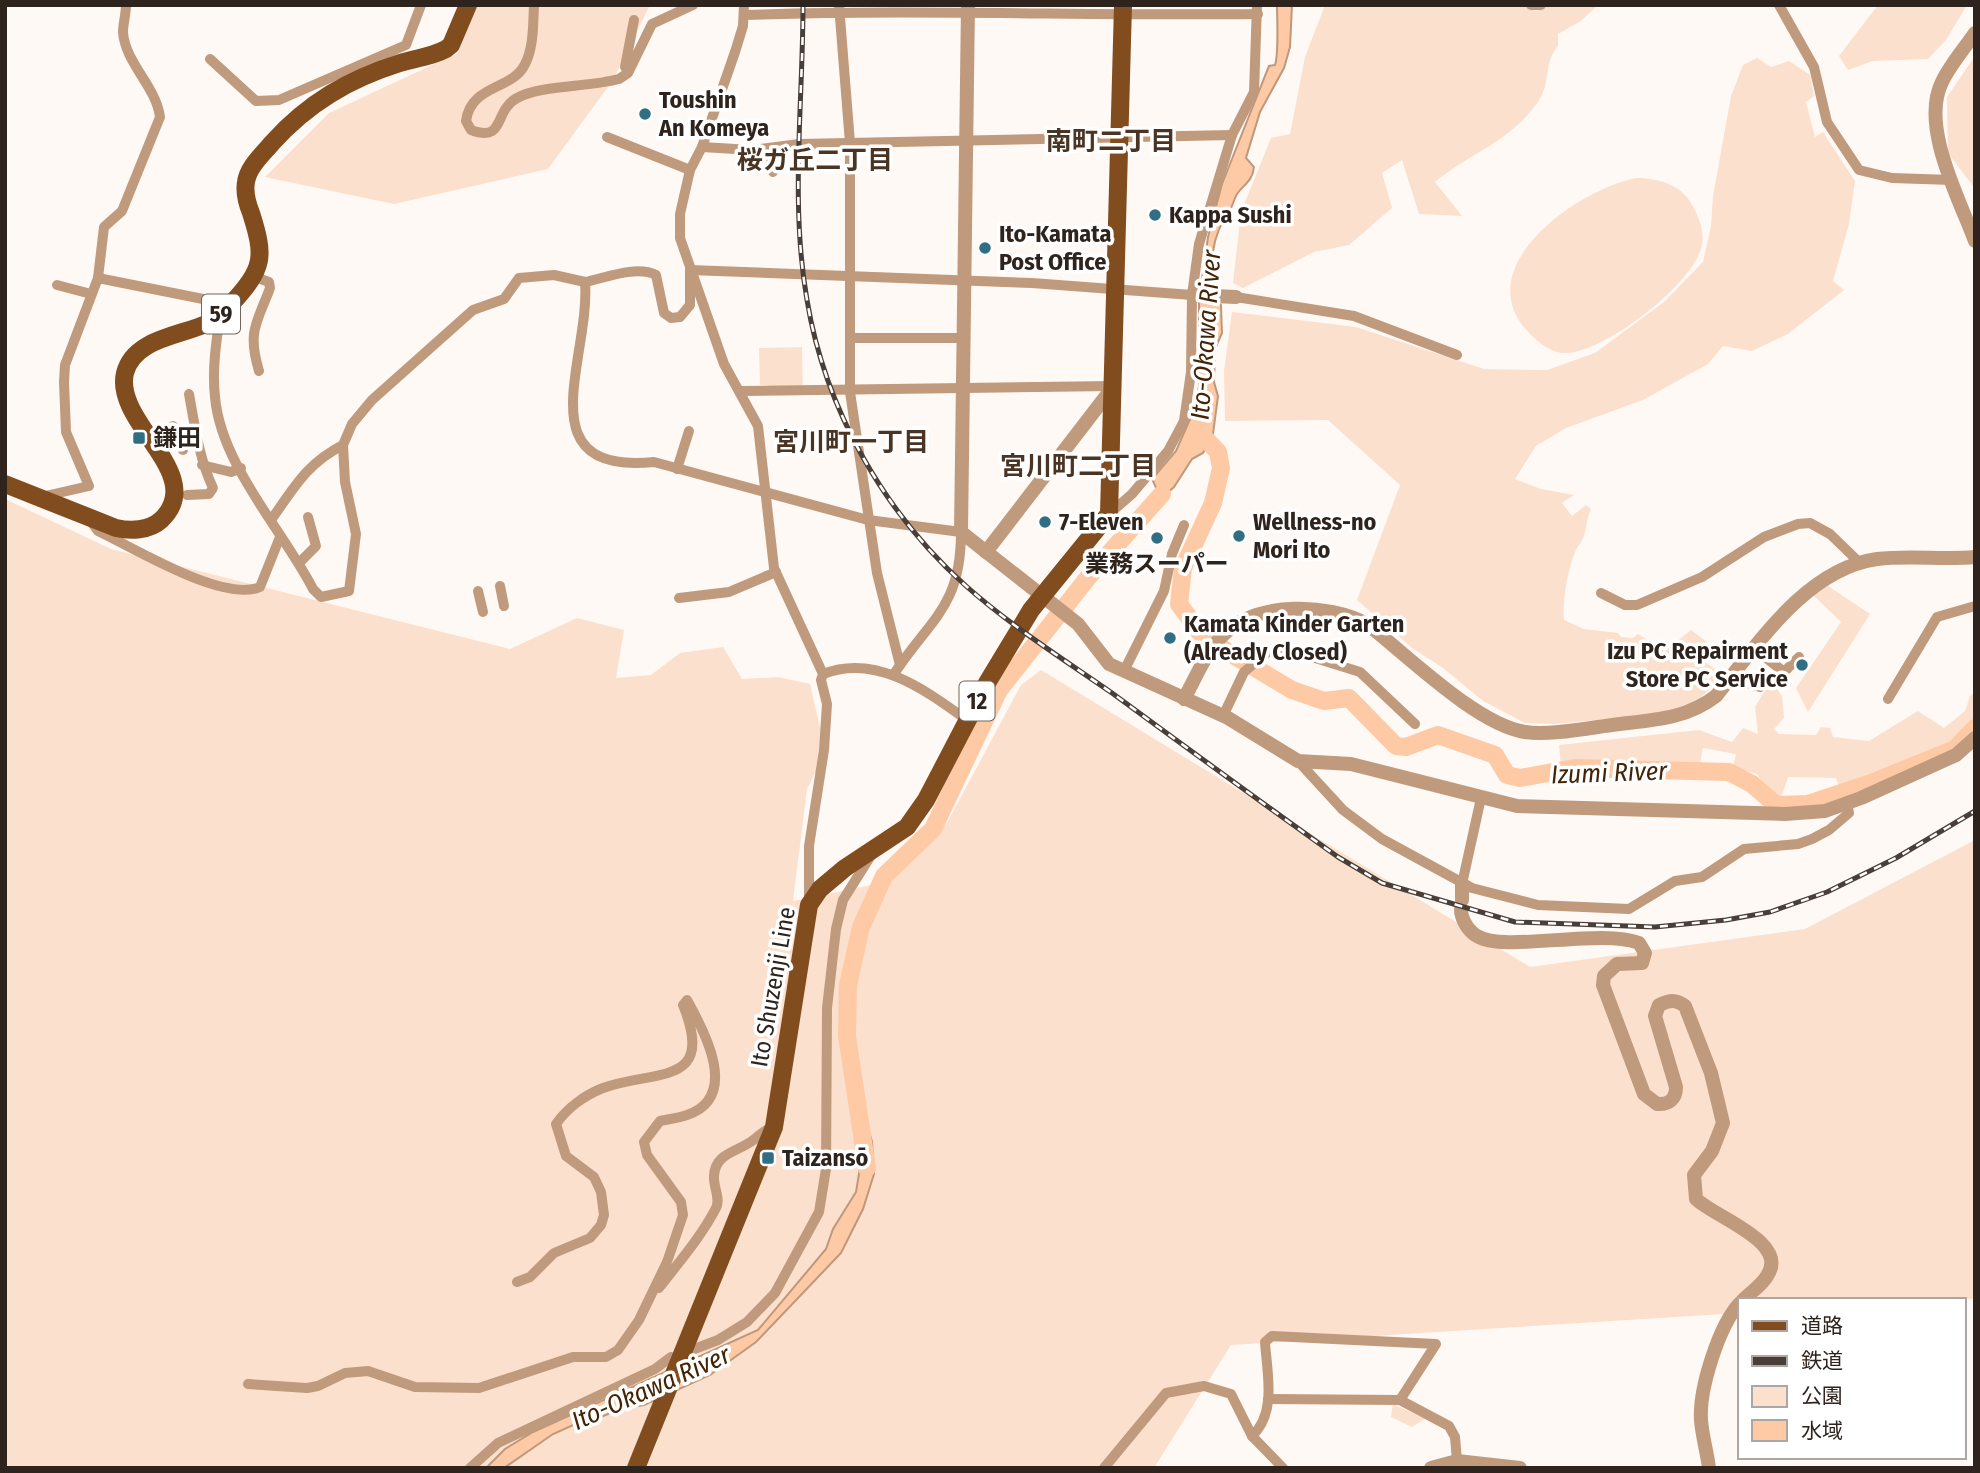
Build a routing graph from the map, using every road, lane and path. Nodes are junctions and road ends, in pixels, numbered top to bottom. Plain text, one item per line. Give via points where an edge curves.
1 (126, 5) edge
2 (421, 5) edge
3 (468, 5) edge
4 (534, 5) edge
5 (693, 5) edge
6 (1531, 5) edge
7 (1541, 5) edge
8 (1779, 5) edge
9 (967, 8) edge
10 (839, 9) edge
11 (1047, 9) edge
12 (744, 10) edge
13 (1123, 10) edge
14 (1258, 10) edge
15 (634, 20) dead end
16 (1975, 33) edge
17 (210, 59) dead end
18 (619, 79) junction
19 (1232, 135) junction
20 (1119, 136) junction
21 (607, 137) dead end
22 (965, 141) junction
23 (850, 143) junction
24 (702, 147) junction
25 (769, 148) junction
26 (690, 170) junction
27 (774, 172) dead end
28 (1952, 180) junction
29 (1975, 241) edge
30 (690, 271) junction
31 (255, 277) junction
32 (98, 278) junction
33 (852, 278) junction
34 (962, 281) junction
35 (585, 282) junction
36 (57, 285) dead end
37 (1115, 287) junction
38 (91, 294) junction
39 (1192, 295) junction
40 (1236, 297) joint
41 (215, 319) junction
42 (850, 338) junction
43 (961, 338) junction
44 (1457, 355) dead end
45 (259, 371) dead end
46 (1114, 386) junction
47 (960, 388) junction
48 (741, 391) junction
49 (850, 391) junction
50 (189, 394) dead end
51 (690, 431) dead end
52 (151, 442) junction
53 (343, 445) junction
54 (183, 450) dead end
55 (202, 465) junction
56 (241, 468) junction
57 (677, 469) junction
58 (5, 484) edge
59 (765, 494) junction
60 (187, 495) dead end
61 (39, 497) junction
62 (1109, 514) junction
63 (87, 517) junction
64 (308, 517) dead end
65 (271, 520) junction
66 (868, 520) junction
67 (1184, 525) dead end
68 (961, 533) junction
69 (280, 537) junction
70 (986, 552) junction
71 (1975, 557) edge
72 (1859, 562) junction
73 (299, 563) junction
74 (776, 572) junction
75 (500, 586) dead end
76 (478, 591) dead end
77 (1601, 593) dead end
78 (680, 598) dead end
79 (1046, 599) junction
80 (504, 606) dead end
81 (1975, 606) edge
82 (483, 612) dead end
83 (1755, 649) junction
84 (1798, 657) dead end
85 (897, 670) junction
86 (1124, 671) junction
87 (823, 674) junction
88 (1731, 678) junction
89 (1760, 687) dead end
90 (1184, 699) junction
91 (1888, 699) dead end
92 (1223, 716) junction
93 (967, 720) junction
94 (1415, 724) dead end
95 (1975, 737) edge
96 (1298, 761) junction
97 (1481, 797) junction
98 (1847, 803) junction
99 (877, 847) junction
100 (1462, 884) junction
101 (809, 905) junction
102 (774, 1127) junction
103 (517, 1282) dead end
104 (651, 1294) junction
105 (1745, 1298) edge
106 (1738, 1305) edge
107 (678, 1359) junction
108 (248, 1384) dead end
109 (1268, 1399) junction
110 (1400, 1400) junction
111 (1252, 1436) junction
112 (1457, 1461) junction
113 (470, 1468) edge
114 (636, 1468) edge
115 (1104, 1468) edge
116 (1283, 1468) edge
117 (1431, 1468) edge
118 (1520, 1468) edge
119 (1709, 1468) edge

1 - 32 street via 123,32 128,51 160,117 122,211 103,227
2 - 17 street via 406,46 279,100 256,101
3 - 31 main road, 59 via 446,50 382,69 318,99 254,164 245,189 261,248
4 - 18 street via 525,65 517,76 473,103 466,121 471,130 490,133 498,127 505,108 526,95
5 - 18 street via 652,24 628,73
6 - 7 street
8 - 28 street via 1814,68 1827,122 1858,170 1892,178
9 - 10 street
9 - 11 street
9 - 22 street
10 - 12 street
10 - 23 street
11 - 13 street
12 - 24 street
13 - 14 street
13 - 20 main road
14 - 19 street via 1254,92
15 - 18 street via 627,63
16 - 28 street via 1941,82 1935,104 1939,143
19 - 20 street
19 - 39 street via 1199,244
20 - 22 street
20 - 37 main road
21 - 26 street
22 - 23 street
22 - 34 street
23 - 25 street
23 - 33 street
24 - 25 street
24 - 26 street
25 - 27 street
26 - 30 street via 680,238
28 - 29 street
30 - 33 street
30 - 35 street via 690,305 680,317 671,318 664,313 656,275 651,272
30 - 48 street via 724,364
31 - 41 main road, 59
31 - 45 street via 269,282 270,288 253,329 252,350
32 - 38 street
32 - 41 street via 213,301
33 - 34 street
33 - 42 street
34 - 37 street
34 - 43 street
35 - 53 street via 554,275 519,278 504,299 473,310 372,400 352,424
35 - 57 street via 587,307 572,410 578,438 604,461 625,465 654,462
36 - 38 street
37 - 39 street
37 - 46 main road
38 - 61 street via 65,365 64,382 66,432 89,486
39 - 40 street
39 - 62 street via 1191,372 1184,421 1168,451
40 - 44 street via 1354,316
41 - 52 main road, 59 via 151,343 136,354 126,370 127,404
41 - 56 street via 215,398 220,425
42 - 43 street
42 - 49 street
43 - 47 street
46 - 47 street
46 - 62 main road
46 - 70 street
47 - 49 street
47 - 68 street
48 - 49 street
48 - 59 street via 758,426
49 - 66 street
50 - 55 street
51 - 57 street
52 - 54 street via 175,430
52 - 63 main road, 59 via 172,474 173,492 166,514 159,522 135,530
53 - 65 street via 297,480
53 - 73 street via 356,534 349,591 321,597
55 - 56 street via 231,472
55 - 60 street via 212,491
56 - 65 street
57 - 59 street
58 - 61 main road, 59
59 - 66 street
59 - 74 street
61 - 63 main road, 59
62 - 79 main road, Ito Shuzenji Line / 12
63 - 69 street via 98,531 201,581 248,592 260,587
64 - 73 street via 316,546
65 - 69 street
66 - 68 street
66 - 85 street
67 - 86 street via 1164,591
68 - 70 street
68 - 85 street via 961,561 949,600
69 - 73 street
70 - 79 street
71 - 72 street
72 - 77 street via 1830,534 1810,523 1798,524 1765,537 1702,577 1637,605 1625,605
72 - 83 street via 1817,584
74 - 78 street via 729,592
74 - 87 street
75 - 80 street
76 - 82 street
79 - 86 street via 1078,624 1109,664
79 - 93 main road, Ito Shuzenji Line / 12
81 - 91 street via 1937,617
83 - 84 street via 1784,672
83 - 88 street
85 - 87 street via 848,668
85 - 93 street
86 - 90 street
87 - 101 street via 827,705 808,846
88 - 89 street
88 - 90 street via 1716,696 1686,714 1527,732 1505,727 1475,710 1353,616 1283,610 1248,620 1222,636
90 - 92 street
92 - 94 street via 1244,671 1269,651 1283,648 1360,672
92 - 96 street
93 - 99 main road, Ito Shuzenji Line / 12 via 920,809 906,827
95 - 98 street via 1956,755
96 - 97 street via 1351,764
96 - 100 street via 1343,810 1382,839
97 - 98 street via 1517,806 1785,814 1825,811
97 - 100 street
98 - 100 street via 1849,813 1812,839 1744,849 1702,877 1675,881 1629,909 1538,905
99 - 101 main road, Ito Shuzenji Line / 12 via 820,889
99 - 107 street via 849,889 836,929 827,1008 826,1169 819,1212 775,1293 747,1322
100 - 105 street via 1465,924 1476,936 1492,941 1639,943 1645,953 1642,963 1617,964 1604,976 1603,985 1644,1094 1657,1104 1671,1101 1676,1087 1655,1016 1659,1005 1667,1001 1677,1000 1685,1006 1711,1073 1723,1124 1712,1151 1694,1175 1696,1199 1764,1242 1772,1256 1767,1278
101 - 102 main road, Ito Shuzenji Line
102 - 104 street via 762,1130 717,1164 713,1177 719,1203
102 - 107 main road, Ito Shuzenji Line
103 - 104 street via 530,1277 554,1252 590,1238 604,1215 594,1177 566,1156 556,1124 567,1110 603,1089 676,1071 688,1060 694,1043 683,1005 688,1000 710,1042 713,1090 708,1102 689,1115 660,1121 644,1142 647,1155 681,1202 683,1215
104 - 108 street via 618,1350 606,1357 573,1357 479,1388 415,1387 368,1371 345,1373 307,1388
106 - 119 street via 1729,1315 1709,1371 1700,1418
107 - 113 street via 498,1443
107 - 114 main road, Ito Shuzenji Line
109 - 110 street
109 - 110 street via 1265,1342 1272,1336 1436,1344
109 - 111 street via 1265,1422
110 - 112 street via 1448,1426 1455,1437
111 - 115 street via 1231,1394 1204,1386 1181,1388 1166,1393
111 - 116 street
112 - 117 street
112 - 118 street

